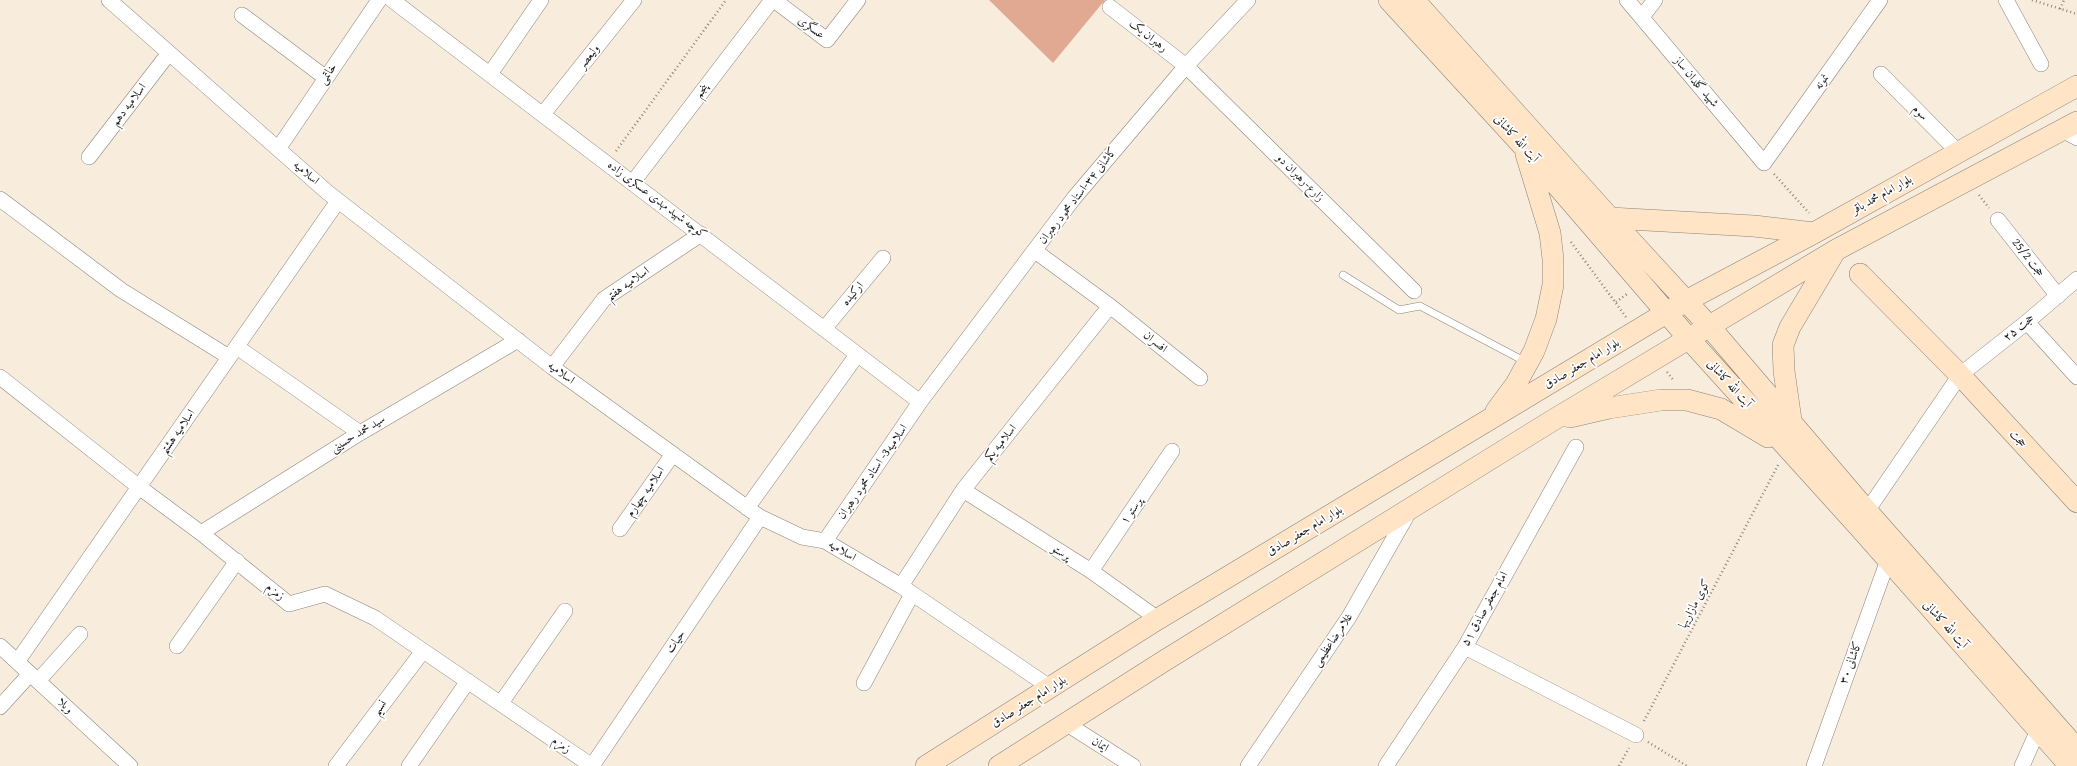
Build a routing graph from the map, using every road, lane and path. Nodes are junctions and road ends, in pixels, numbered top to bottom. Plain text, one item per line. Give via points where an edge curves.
1 (109, 0) edge
2 (379, 0) edge
3 (392, 0) edge
4 (541, 0) edge
5 (634, 0) edge
6 (726, 0) edge
7 (773, 0) edge
8 (858, 0) edge
9 (1248, 0) edge
10 (1389, 0) edge
11 (1414, 0) edge
12 (1627, 0) edge
13 (1655, 0) edge
14 (1880, 0) edge
15 (2006, 0) edge
16 (2032, 0) edge
17 (2064, 0) edge
18 (1110, 6) dead end
19 (2060, 8) junction
20 (2077, 14) edge
21 (242, 15) dead end
22 (1642, 17) junction
23 (169, 52) junction
24 (2041, 64) dead end
25 (1186, 66) junction
26 (490, 74) junction
27 (1881, 74) dead end
28 (326, 78) junction
29 (2077, 86) edge
30 (543, 114) junction
31 (2072, 130) edge
32 (1524, 146) junction
33 (278, 149) junction
34 (1959, 153) junction
35 (89, 157) dead end
36 (607, 163) junction
37 (1764, 163) junction
38 (1967, 180) junction
39 (633, 182) junction
40 (0, 199) edge
41 (338, 201) junction
42 (1610, 218) junction
43 (1998, 220) joint
44 (1819, 230) junction
45 (701, 234) junction
46 (1569, 239) dead end
47 (1836, 250) junction
48 (1035, 251) junction
49 (883, 258) dead end
50 (1860, 274) dead end
51 (1343, 275) dead end
52 (2077, 280) edge
53 (1414, 291) dead end
54 (2058, 296) junction
55 (1686, 301) junction
56 (1110, 306) junction
57 (1666, 313) junction
58 (2027, 322) junction
59 (1709, 326) junction
60 (824, 329) junction
61 (1636, 331) junction
62 (1689, 339) junction
63 (518, 340) junction
64 (233, 352) junction
65 (857, 355) junction
66 (1657, 358) junction
67 (1527, 362) junction
68 (552, 367) junction
69 (1960, 375) junction
70 (0, 377) edge
71 (2077, 377) edge
72 (1200, 378) dead end
73 (1687, 400) junction
74 (920, 402) junction
75 (1490, 419) junction
76 (1791, 420) junction
77 (1550, 422) junction
78 (360, 433) junction
79 (1576, 448) dead end
80 (1787, 449) junction
81 (1172, 451) dead end
82 (673, 454) junction
83 (139, 487) junction
84 (962, 490) junction
85 (2077, 502) edge
86 (747, 508) junction
87 (1410, 509) junction
88 (1867, 510) junction
89 (760, 518) junction
90 (620, 529) dead end
91 (201, 533) junction
92 (825, 541) junction
93 (1888, 560) junction
94 (237, 562) junction
95 (1091, 571) junction
96 (907, 590) junction
97 (565, 611) dead end
98 (1158, 619) junction
99 (80, 634) dead end
100 (0, 646) edge
101 (177, 646) dead end
102 (1465, 647) junction
103 (423, 651) junction
104 (17, 662) junction
105 (34, 678) junction
106 (468, 681) junction
107 (864, 683) dead end
108 (1051, 688) junction
109 (500, 703) junction
110 (0, 707) edge
111 (1067, 724) junction
112 (2038, 730) junction
113 (1636, 735) junction
114 (2077, 748) edge
115 (130, 766) edge
116 (336, 766) edge
117 (409, 766) edge
118 (592, 766) edge
119 (926, 766) edge
120 (999, 766) edge
121 (1133, 766) edge
122 (1248, 766) edge
123 (1386, 766) edge
124 (1619, 766) edge
125 (1687, 766) edge
126 (1814, 766) edge
127 (2022, 766) edge
128 (2070, 766) edge

1 - 23 street, اسلامیه
2 - 28 street, خاتمی
3 - 26 street, کوچه شهید مهدی عسکری زاده
4 - 26 street
5 - 30 street, ولیعصر
6 - 36 path
7 - 8 street, عسگری via 827,40
7 - 39 street, پنجم
9 - 25 street, کاشانی ۳۴-استاد محمود رهبران
10 - 32 main road, آیت الله کاشانی
11 - 42 main road, آیت الله کاشانی
12 - 22 street, شهید گلدان ساز
13 - 22 street
14 - 37 street, نمونه
15 - 24 street
16 - 19 path
17 - 19 path
18 - 25 street, رهبران یک
19 - 20 path
21 - 28 street
22 - 37 street, شهید گلدان ساز
23 - 33 street, اسلامیه
23 - 35 street, اسلامیه دهم
25 - 48 street, کاشانی ۳۴-استاد محمود رهبران via 1074,198
25 - 53 street, زارع-رهبران دو
26 - 30 street, کوچه شهید مهدی عسکری زاده
27 - 34 street, سوم
28 - 33 street, خاتمی
29 - 34 main road, بلوار امام محمد باقر
30 - 36 street, کوچه شهید مهدی عسکری زاده
31 - 38 main road
32 - 57 main road, آیت الله کاشانی
32 - 67 main road via 1550,233 1553,259 1553,285 1546,319
33 - 41 street, اسلامیه
34 - 44 main road, بلوار امام محمد باقر
36 - 39 street, کوچه شهید مهدی عسکری زاده
37 - 44 path
38 - 43 path
38 - 47 main road
39 - 45 street, کوچه شهید مهدی عسکری زاده
40 - 64 street via 121,290
41 - 63 street, اسلامیه
41 - 64 street, اسلامیه هشتم
42 - 44 main road
42 - 55 main road, آیت الله کاشانی
43 - 54 street, حجت 25/2
44 - 55 main road, بلوار امام محمد باقر
45 - 60 street, کوچه شهید مهدی عسکری زاده
45 - 68 street, اسلامیه هفتم via 604,300
46 - 61 path
47 - 59 main road
47 - 76 main road via 1790,327 1783,345
48 - 56 street, افسران
48 - 74 street, کاشانی ۳۴-استاد محمود رهبران
49 - 60 street, ارکیده
50 - 69 main road, حجت
51 - 67 lane via 1399,310 1420,306
52 - 54 street, حجت ۲۵
54 - 58 street, حجت ۲۵
55 - 57 main road, بلوار امام جعفر صادق
55 - 59 main road, آیت الله کاشانی
56 - 72 street, افسران
56 - 84 street, اسلامیه یکم
57 - 61 main road, بلوار امام جعفر صادق
57 - 62 main road, آیت الله کاشانی
58 - 69 street, حجت ۲۵
58 - 71 street
59 - 62 main road
59 - 76 main road, آیت الله کاشانی
60 - 65 street, کوچه شهید مهدی عسکری زاده
61 - 75 main road, بلوار امام جعفر صادق
62 - 66 main road
62 - 80 main road, آیت الله کاشانی
63 - 68 street, اسلامیه
63 - 78 street, سید محمد حسینی
64 - 78 street
64 - 83 street, اسلامیه هشتم
65 - 74 street, کوچه شهید مهدی عسکری زاده
65 - 86 street
66 - 73 path
66 - 77 main road
67 - 75 main road via 1516,384
68 - 82 street, اسلامیه
69 - 85 main road, حجت
69 - 88 street
70 - 83 street, زمزم
73 - 77 main road via 1661,400 1609,408
73 - 80 main road via 1721,409
74 - 92 street, اسلامیه3- استاد محمود رهبران
75 - 98 main road, بلوار امام جعفر صادق
76 - 88 main road, آیت الله کاشانی
77 - 87 main road
78 - 91 street, سید محمد حسینی
79 - 102 street, امام جعفر صادق ۵۱
80 - 93 main road, آیت الله کاشانی
80 - 113 path, کوی مازاریها
81 - 95 street, پرستو ۱
82 - 86 street, اسلامیه
82 - 90 street, اسلامیه چهارم
83 - 91 street, زمزم
83 - 104 street, اسلامیه هشتم
84 - 95 street, پرستو
84 - 96 street, اسلامیه یکم
86 - 89 street, اسلامیه
87 - 111 main road
87 - 122 street, غلامرضاعظیمی via 1349,617
88 - 114 main road, آیت الله کاشانی
89 - 92 street, اسلامیه via 802,537
89 - 118 street, حیات
91 - 94 street, زمزم
92 - 96 street, اسلامیه
93 - 112 main road, آیت الله کاشانی
93 - 126 street, کاشانی ۳۰
94 - 101 street
94 - 103 street, زمزم via 289,604 325,594 375,618
95 - 98 street, پرستو
96 - 107 street, اسلامیه یکم
96 - 108 street, اسلامیه
97 - 109 street
98 - 108 main road, بلوار امام جعفر صادق
99 - 105 street
100 - 104 street, ویلا
102 - 113 street
102 - 123 street, امام جعفر صادق ۵۱
103 - 106 street, زمزم
103 - 116 street, نسیم
104 - 105 street, ویلا
105 - 110 street
105 - 115 street, ویلا
106 - 109 street, زمزم
106 - 117 street
108 - 119 main road, بلوار امام جعفر صادق
109 - 118 street, زمزم
111 - 120 main road
111 - 121 street, ایمان
112 - 127 street
112 - 128 main road, آیت الله کاشانی
113 - 124 path, کوی مازاریها
113 - 125 path

